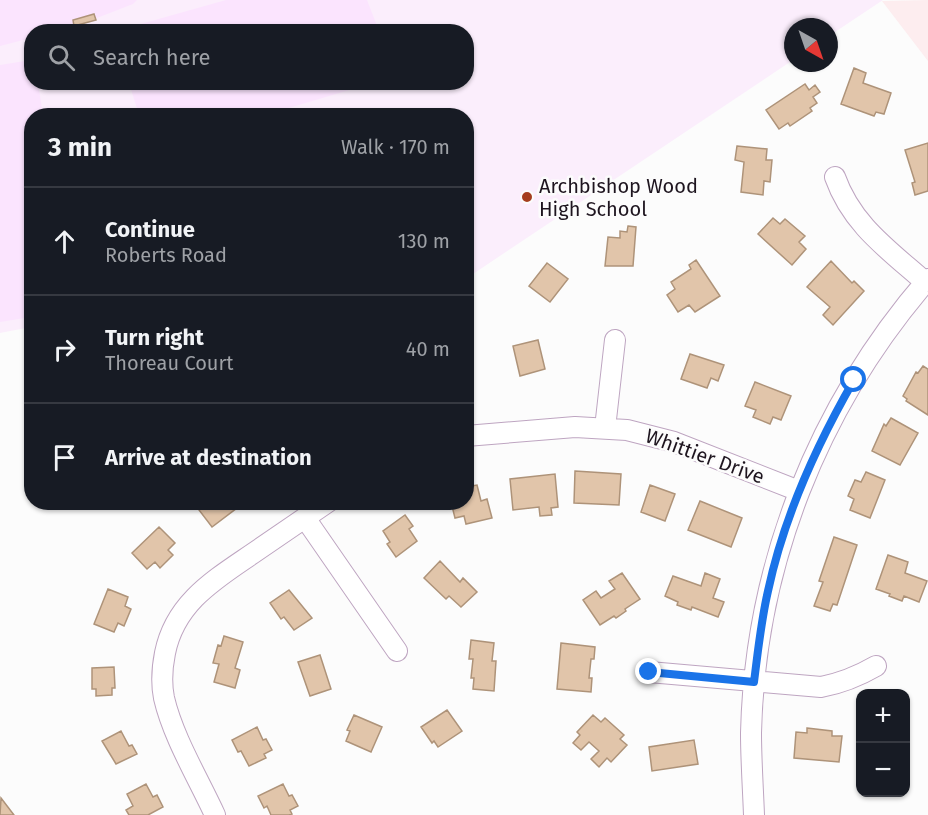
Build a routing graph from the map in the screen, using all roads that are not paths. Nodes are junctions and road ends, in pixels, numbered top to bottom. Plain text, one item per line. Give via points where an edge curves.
1 (835, 177) dead end
2 (927, 281) edge
3 (615, 340) dead end
4 (605, 428) junction
5 (474, 435) edge
6 (799, 491) junction
7 (316, 510) edge
8 (305, 518) junction
9 (397, 651) dead end
10 (876, 666) dead end
11 (649, 672) dead end
12 (754, 682) junction
13 (215, 815) edge
14 (754, 815) edge

1 - 2 street via 861,225
2 - 6 street via 873,348 827,426
3 - 4 street
4 - 5 street, Whittier Drive
4 - 6 street, Whittier Drive via 674,442
6 - 12 street via 768,591
7 - 8 street
8 - 9 street
8 - 13 street via 190,600 167,641 162,681 170,720
10 - 12 street via 850,680 821,687
11 - 12 street
12 - 14 street

